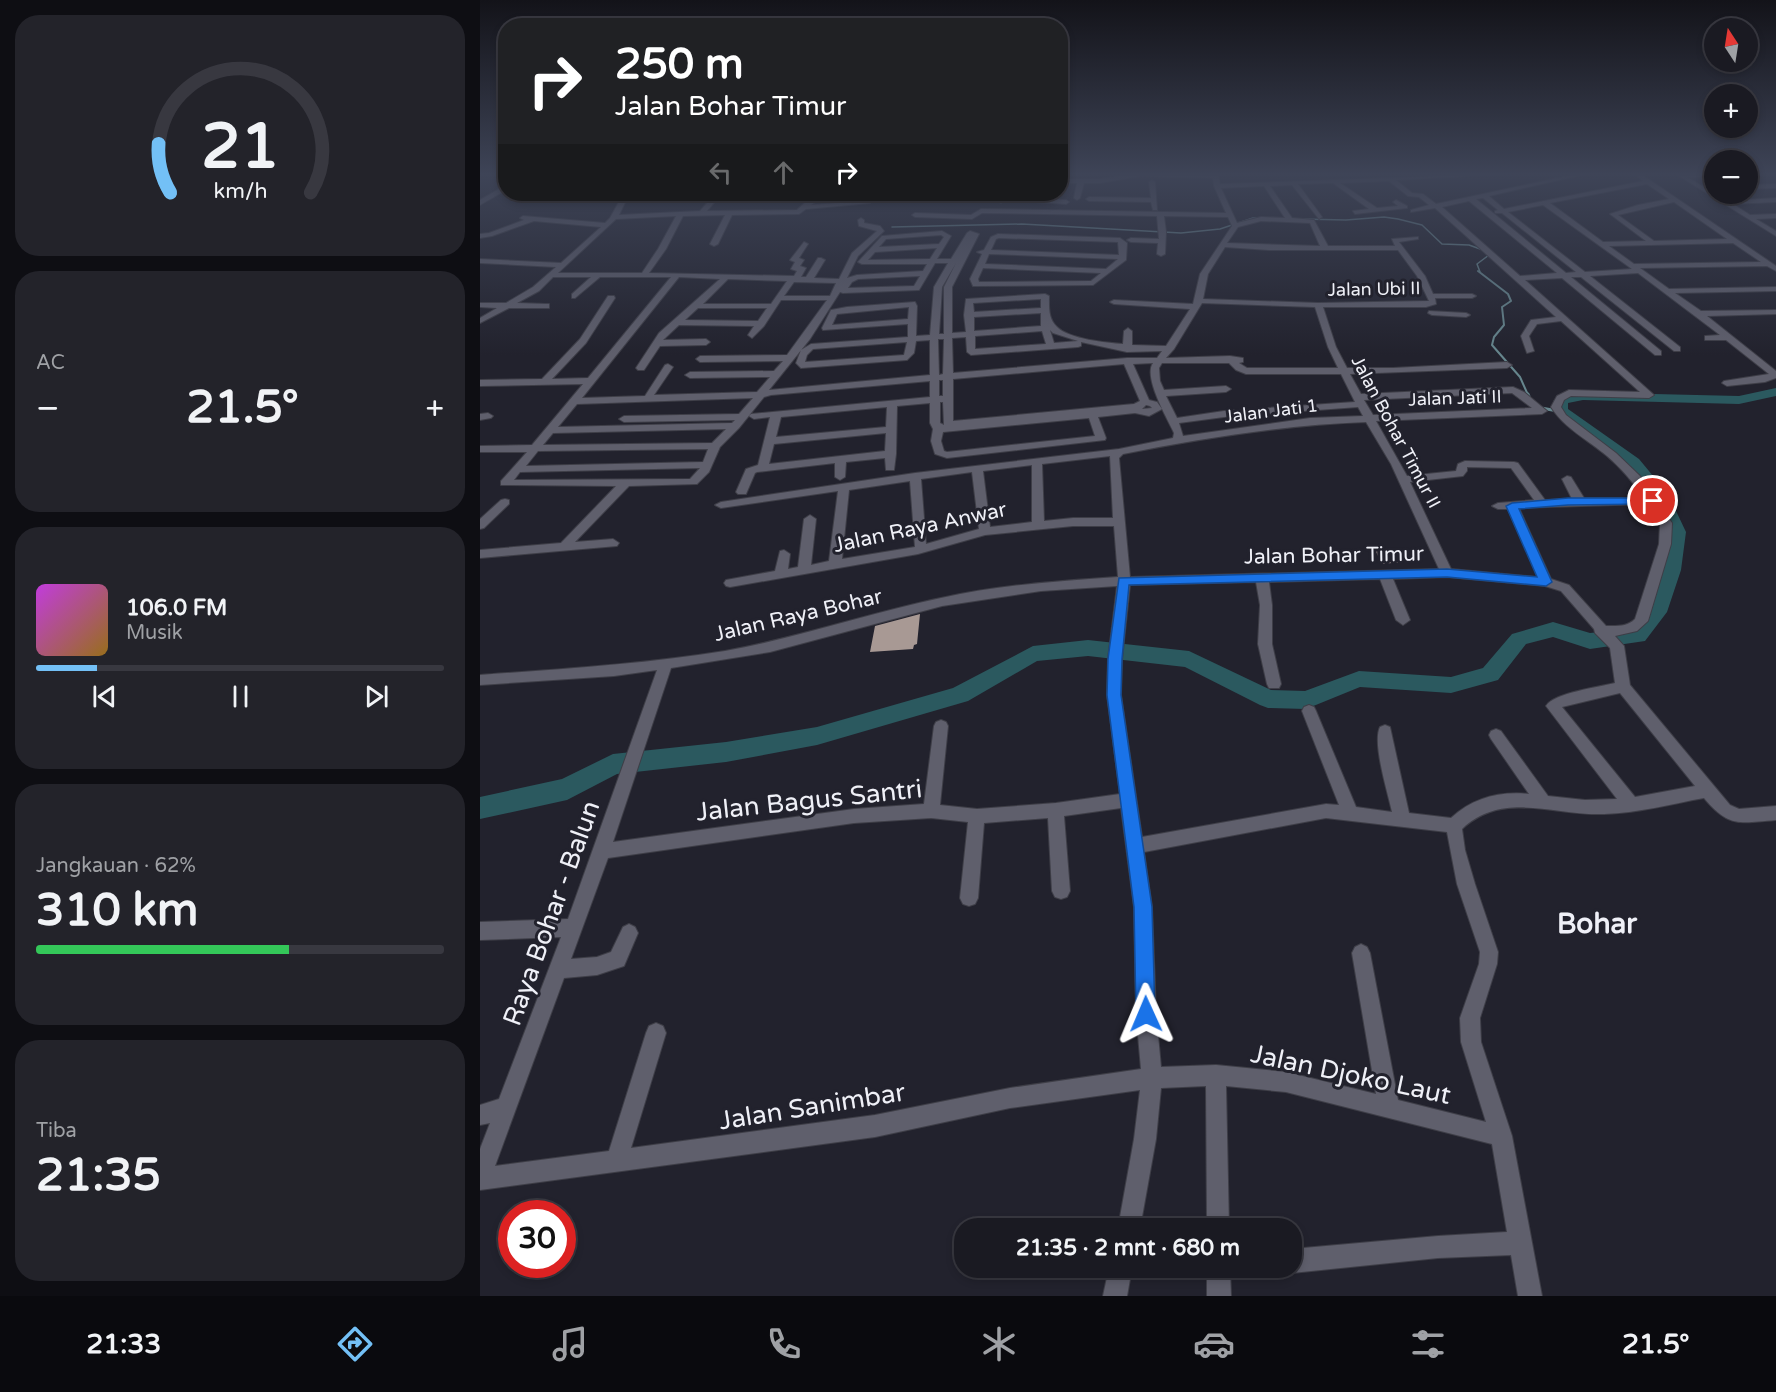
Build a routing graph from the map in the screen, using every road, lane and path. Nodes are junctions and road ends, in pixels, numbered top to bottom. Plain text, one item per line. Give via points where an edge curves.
1 (596, 234) edge
2 (670, 234) edge
3 (719, 234) edge
4 (876, 234) edge
5 (932, 234) edge
6 (947, 234) edge
7 (1161, 234) edge
8 (1227, 234) edge
9 (1320, 234) edge
10 (1469, 234) edge
11 (1515, 234) edge
12 (1532, 234) edge
13 (1588, 234) edge
14 (1641, 234) edge
15 (1724, 234) edge
16 (1339, 236) dead end
17 (1416, 238) dead end
18 (1131, 240) dead end
19 (1162, 241) junction
20 (1734, 241) junction
21 (1653, 243) junction
22 (714, 244) dead end
23 (804, 244) dead end
24 (1601, 244) junction
25 (1223, 245) junction
26 (941, 246) junction
27 (1325, 248) junction
28 (1345, 248) junction
29 (1398, 248) junction
30 (871, 250) junction
31 (987, 252) junction
32 (1161, 254) dead end
33 (960, 256) junction
34 (1122, 257) junction
35 (820, 260) dead end
36 (933, 260) junction
37 (480, 261) edge
38 (1768, 264) junction
39 (562, 265) junction
40 (980, 266) junction
41 (1635, 268) junction
42 (1776, 269) edge
43 (1106, 271) junction
44 (924, 273) junction
45 (1582, 274) junction
46 (550, 275) junction
47 (598, 275) junction
48 (644, 275) junction
49 (677, 275) junction
50 (1564, 275) junction
51 (727, 276) junction
52 (795, 278) junction
53 (1519, 278) junction
54 (809, 279) junction
55 (841, 281) junction
56 (938, 287) junction
57 (948, 287) junction
58 (1776, 289) edge
59 (1666, 291) junction
60 (575, 296) dead end
61 (1472, 296) dead end
62 (611, 298) dead end
63 (779, 298) junction
64 (832, 298) junction
65 (1429, 301) junction
66 (1114, 302) dead end
67 (1197, 304) junction
68 (480, 305) edge
69 (507, 305) junction
70 (1318, 305) junction
71 (546, 306) dead end
72 (696, 306) junction
73 (773, 306) junction
74 (1452, 306) dead end
75 (948, 310) junction
76 (936, 311) junction
77 (1776, 312) edge
78 (1046, 313) junction
79 (1699, 314) junction
80 (968, 315) junction
81 (1466, 315) dead end
82 (1564, 318) junction
83 (480, 321) edge
84 (912, 321) junction
85 (676, 322) junction
86 (761, 324) junction
87 (1045, 328) junction
88 (1128, 331) dead end
89 (969, 334) junction
90 (752, 335) dead end
91 (948, 336) junction
92 (934, 337) junction
93 (1727, 337) junction
94 (1708, 338) dead end
95 (911, 339) junction
96 (706, 342) dead end
97 (656, 343) junction
98 (1078, 344) dead end
99 (1051, 345) junction
100 (1127, 349) junction
101 (1170, 349) junction
102 (1677, 350) dead end
103 (1530, 351) dead end
104 (1658, 353) dead end
105 (700, 358) dead end
106 (790, 358) junction
107 (1160, 359) junction
108 (1127, 361) junction
109 (1507, 365) dead end
110 (668, 367) dead end
111 (641, 368) dead end
112 (1347, 372) junction
113 (776, 374) junction
114 (690, 375) dead end
115 (948, 376) junction
116 (935, 377) junction
117 (591, 381) junction
118 (544, 382) junction
119 (480, 383) edge
120 (1727, 383) dead end
121 (1226, 389) dead end
122 (1161, 393) junction
123 (759, 395) junction
124 (648, 398) junction
125 (947, 398) junction
126 (935, 399) junction
127 (572, 401) junction
128 (1360, 401) junction
129 (892, 403) junction
130 (1161, 405) junction
131 (1139, 406) junction
132 (1541, 411) junction
133 (1557, 412) junction
134 (1092, 413) junction
135 (776, 415) junction
136 (754, 416) dead end
137 (1370, 418) junction
138 (624, 419) dead end
139 (1018, 420) junction
140 (1174, 421) junction
141 (738, 422) junction
142 (641, 429) junction
143 (892, 429) junction
144 (938, 429) junction
145 (549, 430) junction
146 (1177, 440) junction
147 (770, 441) junction
148 (715, 446) junction
149 (629, 448) junction
150 (480, 449) edge
151 (533, 450) junction
152 (1119, 452) junction
153 (891, 454) junction
154 (842, 459) junction
155 (1036, 460) junction
156 (795, 464) junction
157 (707, 465) junction
158 (618, 467) junction
159 (764, 468) junction
160 (890, 468) dead end
161 (977, 468) junction
162 (517, 469) junction
163 (915, 477) junction
164 (791, 479) dead end
165 (1404, 479) junction
166 (1567, 479) dead end
167 (610, 481) junction
168 (627, 481) junction
169 (842, 482) junction
170 (742, 492) dead end
171 (1653, 501) junction
172 (505, 502) dead end
173 (1580, 502) junction
174 (1542, 504) junction
175 (721, 505) dead end
176 (1498, 506) dead end
177 (1512, 506) junction
178 (810, 519) dead end
179 (1120, 522) junction
180 (480, 525) edge
181 (1038, 525) junction
182 (986, 531) junction
183 (614, 543) dead end
184 (564, 547) junction
185 (921, 549) junction
186 (480, 554) edge
187 (784, 554) dead end
188 (836, 565) junction
189 (804, 570) junction
190 (1447, 573) junction
191 (781, 574) junction
192 (1385, 575) junction
193 (1262, 577) junction
194 (1124, 581) junction
195 (1546, 582) junction
196 (730, 583) dead end
197 (1403, 620) dead end
198 (1602, 632) junction
199 (666, 664) junction
200 (480, 680) edge
201 (1274, 684) dead end
202 (1623, 687) junction
203 (1309, 711) dead end
204 (941, 726) dead end
205 (1385, 730) dead end
206 (1496, 735) dead end
207 (1709, 790) junction
208 (1129, 800) junction
209 (1543, 801) junction
210 (1630, 803) junction
211 (1056, 810) junction
212 (931, 811) junction
213 (1350, 813) junction
214 (1776, 813) edge
215 (977, 816) junction
216 (1402, 819) junction
217 (1455, 826) junction
218 (1136, 846) junction
219 (602, 852) junction
220 (1062, 891) dead end
221 (969, 898) dead end
222 (573, 928) junction
223 (480, 931) edge
224 (629, 933) dead end
225 (1361, 953) dead end
226 (558, 969) junction
227 (656, 1033) dead end
228 (1216, 1075) junction
229 (1152, 1078) junction
230 (1389, 1107) junction
231 (506, 1108) junction
232 (480, 1115) edge
233 (1501, 1136) junction
234 (616, 1162) junction
235 (480, 1179) edge
236 (1131, 1218) edge
237 (1218, 1218) edge
238 (1520, 1243) junction
239 (1302, 1260) edge
240 (1119, 1278) edge
241 (1219, 1278) edge
242 (1115, 1296) edge
243 (1219, 1296) edge
244 (1530, 1296) edge

1 - 39 street
2 - 48 street
3 - 22 street
4 - 55 street via 855,255
5 - 30 street via 886,236
6 - 26 street
7 - 19 street
8 - 25 street
9 - 27 street
10 - 53 street
11 - 50 street
12 - 45 street
13 - 24 street
14 - 21 street
15 - 20 street
16 - 28 street
17 - 29 street via 1394,240
18 - 19 street
19 - 32 street
20 - 21 street
20 - 38 street
21 - 24 street
23 - 52 street via 794,260 800,260 795,269 802,268
24 - 41 street
25 - 27 street, Jalan Ubi II
25 - 67 street via 1204,274
26 - 30 street
26 - 36 street
27 - 28 street, Jalan Ubi II
28 - 29 street, Jalan Ubi II
29 - 65 street, Jalan Ubi II via 1421,276
30 - 36 street via 862,262
31 - 33 street
31 - 34 street
31 - 34 street via 998,236 1108,239 1122,241
31 - 40 street
33 - 36 street
33 - 56 street
33 - 57 street
34 - 43 street
35 - 54 street
36 - 44 street
37 - 39 street
38 - 41 street
38 - 42 street
39 - 46 street
40 - 43 street
40 - 43 street via 974,282 979,284 1093,283
41 - 45 street
41 - 59 street
44 - 44 street via 857,277 849,280 843,291 915,288
45 - 50 street
45 - 102 street
46 - 47 street
46 - 69 street via 536,289
47 - 48 street
47 - 60 street
48 - 49 street
49 - 51 street
49 - 117 street
50 - 53 street
50 - 104 street
51 - 52 street
51 - 72 street
52 - 54 street
52 - 63 street
53 - 82 street
54 - 55 street
55 - 64 street
56 - 57 street
56 - 76 street
57 - 75 street
58 - 59 street
59 - 79 street
61 - 65 street
62 - 118 street via 583,341
63 - 64 street
63 - 73 street
64 - 106 street
65 - 70 street, Jalan Ubi II
65 - 74 street
65 - 81 street via 1434,315
66 - 67 street, Jalan Ubi II
67 - 70 street, Jalan Ubi II
67 - 101 street
68 - 69 street
69 - 71 street
69 - 83 street
70 - 112 street, Jalan Bohar Timur II via 1332,347
72 - 73 street
72 - 85 street
73 - 86 street
75 - 76 street
75 - 91 street
76 - 92 street
77 - 79 street
78 - 80 street
78 - 80 street via 1047,298 1042,295 971,300
78 - 87 street
78 - 100 street via 1056,331 1098,346
79 - 93 street
80 - 89 street
82 - 103 street via 1534,322 1525,336
82 - 133 street via 1649,395 1569,393 1558,400
84 - 84 street via 911,304 834,312 825,327
84 - 95 street
85 - 86 street
85 - 97 street
86 - 90 street
87 - 89 street
87 - 99 street
88 - 100 street
89 - 91 street
89 - 99 street via 969,350 974,352
91 - 92 street
91 - 115 street
92 - 95 street
92 - 116 street
93 - 94 street
93 - 120 street via 1775,375 1765,380
95 - 95 street via 811,347 799,361 807,366 907,357
96 - 97 street
97 - 111 street
98 - 99 street
100 - 101 street
101 - 107 street
105 - 106 street
106 - 113 street
107 - 108 street
107 - 112 street via 1235,360 1246,371
107 - 122 street via 1154,368
108 - 115 street
108 - 131 street
109 - 112 street
110 - 124 street
112 - 128 street, Jalan Bohar Timur II
113 - 114 street
113 - 123 street
115 - 116 street
115 - 125 street
116 - 123 street
116 - 126 street
117 - 118 street
117 - 127 street
118 - 119 street
121 - 122 street
122 - 130 street
123 - 124 street
123 - 141 street
124 - 127 street
125 - 126 street
125 - 139 street via 949,424
126 - 129 street
126 - 144 street
127 - 145 street
128 - 132 street via 1513,390
128 - 137 street, Jalan Bohar Timur II
128 - 140 street
129 - 135 street
129 - 143 street
130 - 131 street
130 - 140 street
131 - 134 street
132 - 133 street, Jalan Jati II
132 - 137 street, Jalan Jati II
133 - 171 street via 1624,466
134 - 139 street
134 - 144 street via 1101,438 947,455 937,448
135 - 136 street
135 - 147 street
137 - 146 street, Jalan Jati 1 via 1265,426
137 - 165 street, Jalan Bohar Timur II
138 - 141 street
139 - 144 street
140 - 146 street
141 - 142 street
141 - 148 street
142 - 145 street
142 - 149 street
143 - 147 street
143 - 153 street
145 - 151 street
146 - 152 street, Jalan Jati 1
147 - 159 street
148 - 149 street
148 - 157 street
149 - 151 street
149 - 158 street
150 - 151 street
151 - 162 street
152 - 155 street, Jalan Jati 1
152 - 179 street via 1114,458
153 - 154 street
153 - 160 street
154 - 156 street
154 - 169 street
155 - 161 street, Jalan Jati 1
155 - 181 street
156 - 159 street
156 - 164 street
157 - 158 street
157 - 168 street via 693,482
158 - 162 street
158 - 167 street
159 - 170 street via 750,471
161 - 163 street, Jalan Jati 1
161 - 182 street
162 - 167 street via 505,483
163 - 169 street, Jalan Jati 1
163 - 185 street
165 - 174 street via 1459,474 1465,464 1511,464
165 - 190 street, Jalan Bohar Timur II
166 - 173 street
167 - 168 street
168 - 184 street
169 - 175 street, Jalan Jati 1
169 - 188 street
171 - 173 street
171 - 198 street via 1666,522 1667,532 1641,621 1628,630
172 - 180 street
173 - 174 street
174 - 177 street
176 - 177 street
177 - 195 street
178 - 189 street
179 - 181 street, Jalan Raya Anwar
179 - 194 street
181 - 182 street, Jalan Raya Anwar
182 - 185 street, Jalan Raya Anwar
183 - 184 street
184 - 186 street
185 - 188 street, Jalan Raya Anwar
187 - 191 street
188 - 189 street, Jalan Raya Anwar
189 - 191 street, Jalan Raya Anwar
190 - 192 street, Jalan Bohar Timur
190 - 195 street, Jalan Bohar Timur
191 - 196 street, Jalan Raya Anwar
192 - 193 street, Jalan Bohar Timur
192 - 197 street
193 - 194 street, Jalan Bohar Timur
193 - 201 street via 1265,644
194 - 199 street, Jalan Raya Bohar via 974,596 770,647
194 - 208 street via 1114,695
195 - 198 street via 1565,588
198 - 202 street via 1617,646
199 - 200 street, Jalan Raya Bohar
199 - 219 street, Raya Bohar - Balun
202 - 207 street
202 - 210 street via 1553,706
203 - 213 street
204 - 212 street
205 - 216 street
206 - 209 street
207 - 210 street
207 - 214 street via 1726,812 1738,816
208 - 211 street, Jalan Bagus Santri
208 - 218 street
209 - 210 street via 1588,808
209 - 217 street via 1515,800 1478,807
211 - 215 street, Jalan Bagus Santri
211 - 220 street
212 - 215 street, Jalan Bagus Santri
212 - 219 street, Jalan Bagus Santri via 854,816
213 - 216 street
213 - 218 street via 1309,813
215 - 221 street
216 - 217 street
217 - 233 street via 1460,861 1489,952 1470,1018 1471,1042
218 - 229 street
219 - 222 street, Raya Bohar - Balun
222 - 223 street
222 - 226 street, Raya Bohar - Balun
224 - 226 street via 617,959 597,966
225 - 230 street
226 - 231 street, Raya Bohar - Balun
227 - 234 street
228 - 229 street, Jalan Djoko Laut
228 - 230 street, Jalan Djoko Laut via 1286,1082
228 - 237 street
229 - 234 street, Jalan Sanimbar via 1010,1098 875,1126
229 - 236 street
230 - 233 street, Jalan Djoko Laut
231 - 232 street
231 - 235 street, Raya Bohar - Balun
233 - 238 street
234 - 235 street, Jalan Sanimbar
238 - 239 street via 1438,1246
238 - 244 street
240 - 242 street
241 - 243 street

